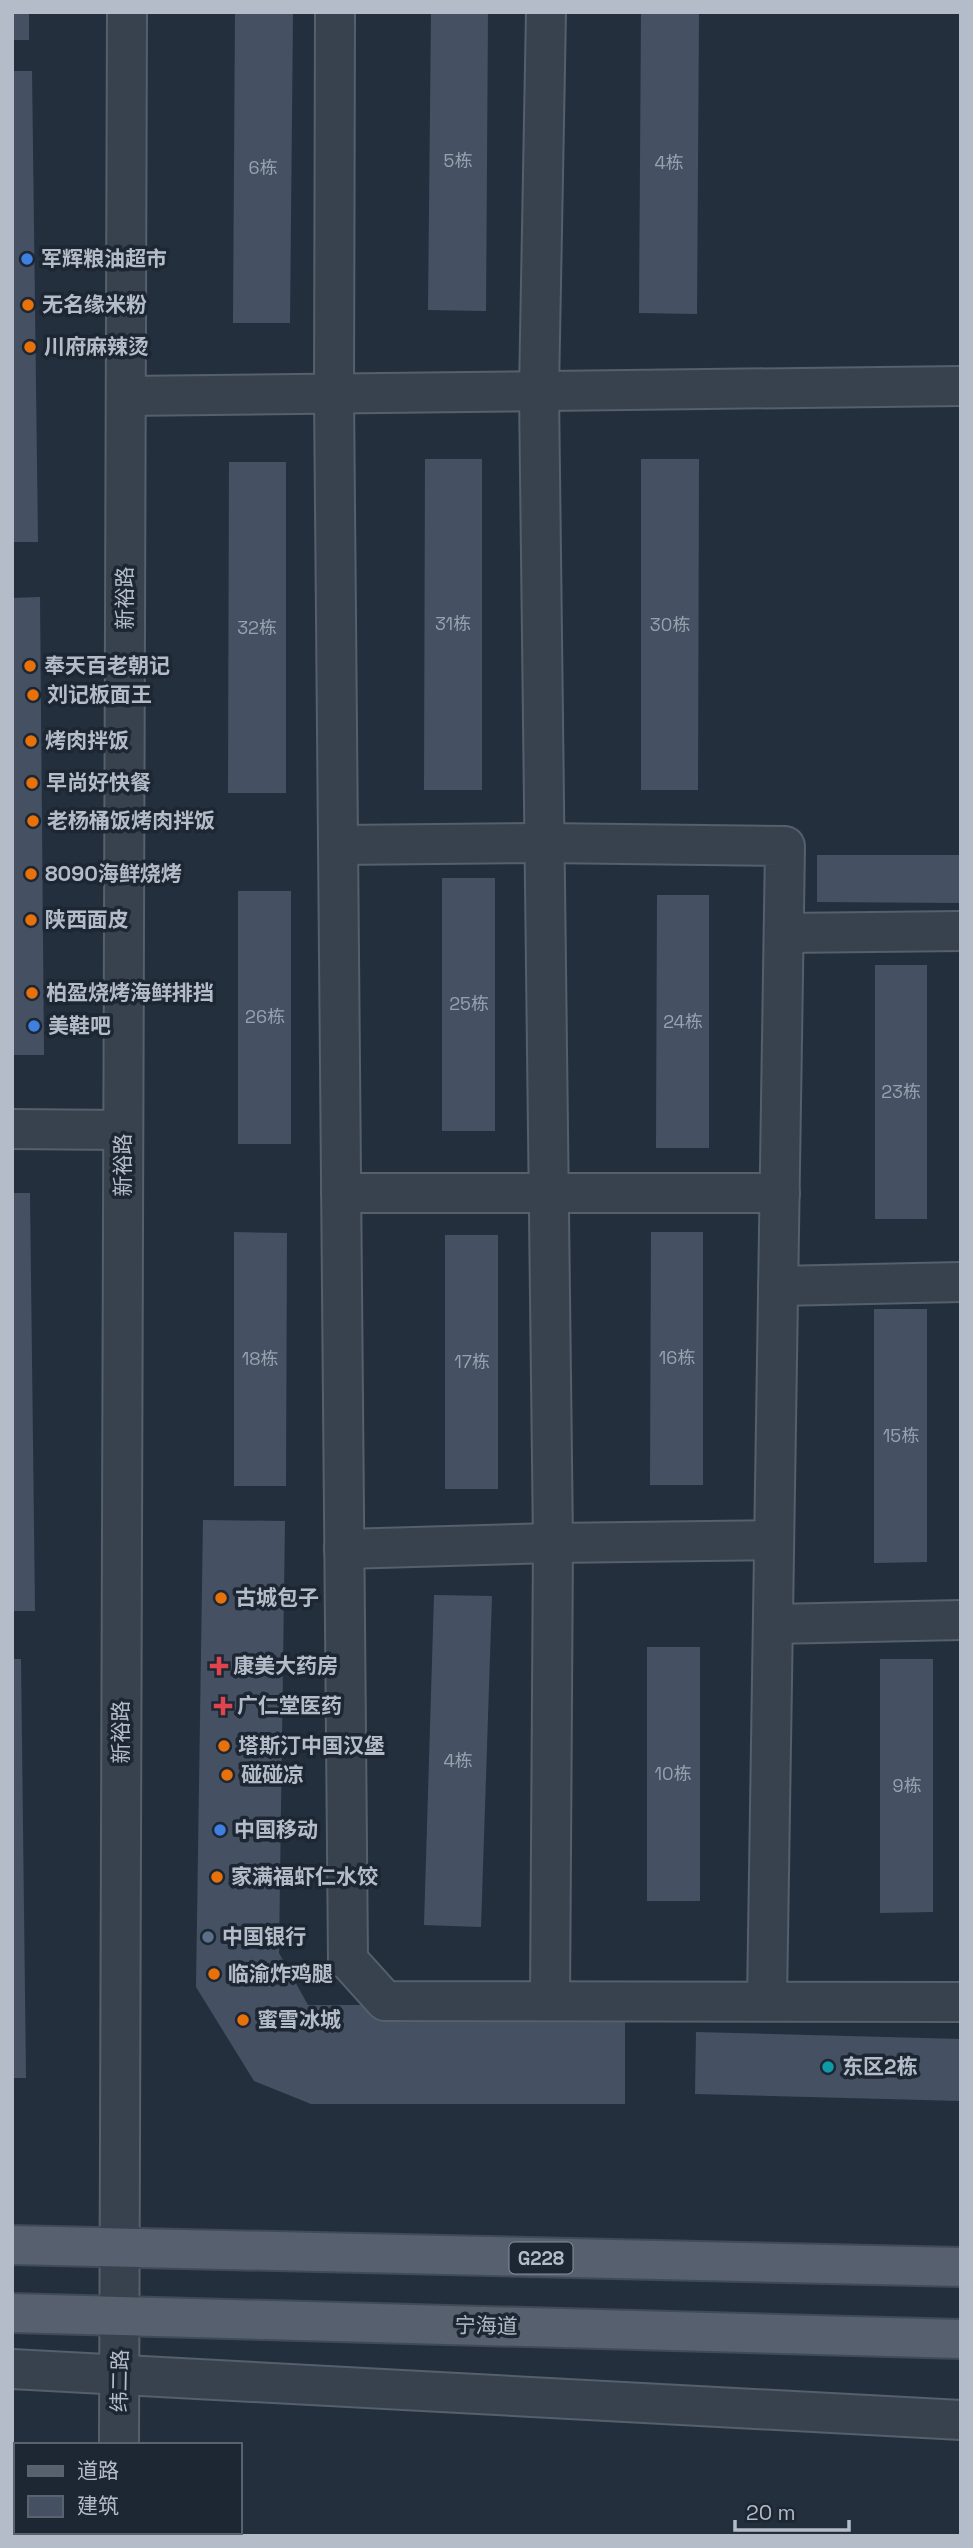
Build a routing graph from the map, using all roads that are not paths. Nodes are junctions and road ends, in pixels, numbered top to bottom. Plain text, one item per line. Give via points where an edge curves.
1 (127, 12) edge
2 (335, 12) edge
3 (545, 12) edge
4 (961, 386) edge
5 (539, 391) junction
6 (334, 394) junction
7 (126, 396) junction
8 (544, 843) junction
9 (338, 845) junction
10 (961, 931) edge
11 (784, 933) junction
12 (12, 1129) edge
13 (123, 1130) junction
14 (341, 1193) junction
15 (780, 1193) junction
16 (548, 1194) junction
17 (961, 1282) edge
18 (778, 1286) junction
19 (774, 1540) junction
20 (553, 1543) junction
21 (344, 1549) junction
22 (961, 1620) edge
23 (773, 1624) junction
24 (550, 2001) junction
25 (767, 2001) junction
26 (961, 2002) edge
27 (12, 2245) edge
28 (120, 2249) junction
29 (961, 2267) edge
30 (12, 2313) edge
31 (121, 2317) junction
32 (961, 2339) edge
33 (12, 2369) edge
34 (119, 2373) junction
35 (961, 2420) edge
36 (119, 2443) edge

1 - 7 street, 新裕路
2 - 6 street
3 - 5 street
4 - 5 street
5 - 6 street
5 - 8 street
6 - 7 street
6 - 9 street
7 - 13 street, 新裕路
8 - 9 street
8 - 11 street via 785,846
8 - 16 street
9 - 14 street
10 - 11 street
11 - 15 street
12 - 13 street
13 - 28 street, 新裕路
14 - 16 street
14 - 21 street
15 - 16 street
15 - 18 street
16 - 20 street
17 - 18 street
18 - 19 street
19 - 20 street
19 - 23 street
20 - 21 street
20 - 24 street
21 - 24 street via 348,1960 385,2001
22 - 23 street
23 - 25 street
24 - 25 street
25 - 26 street
27 - 28 main road, G228
28 - 29 main road, G228
28 - 31 street, 新裕路
30 - 31 main road, 宁海道
31 - 32 main road, 宁海道
31 - 34 street, 纬二路
33 - 34 street
34 - 35 street
34 - 36 street, 纬二路

